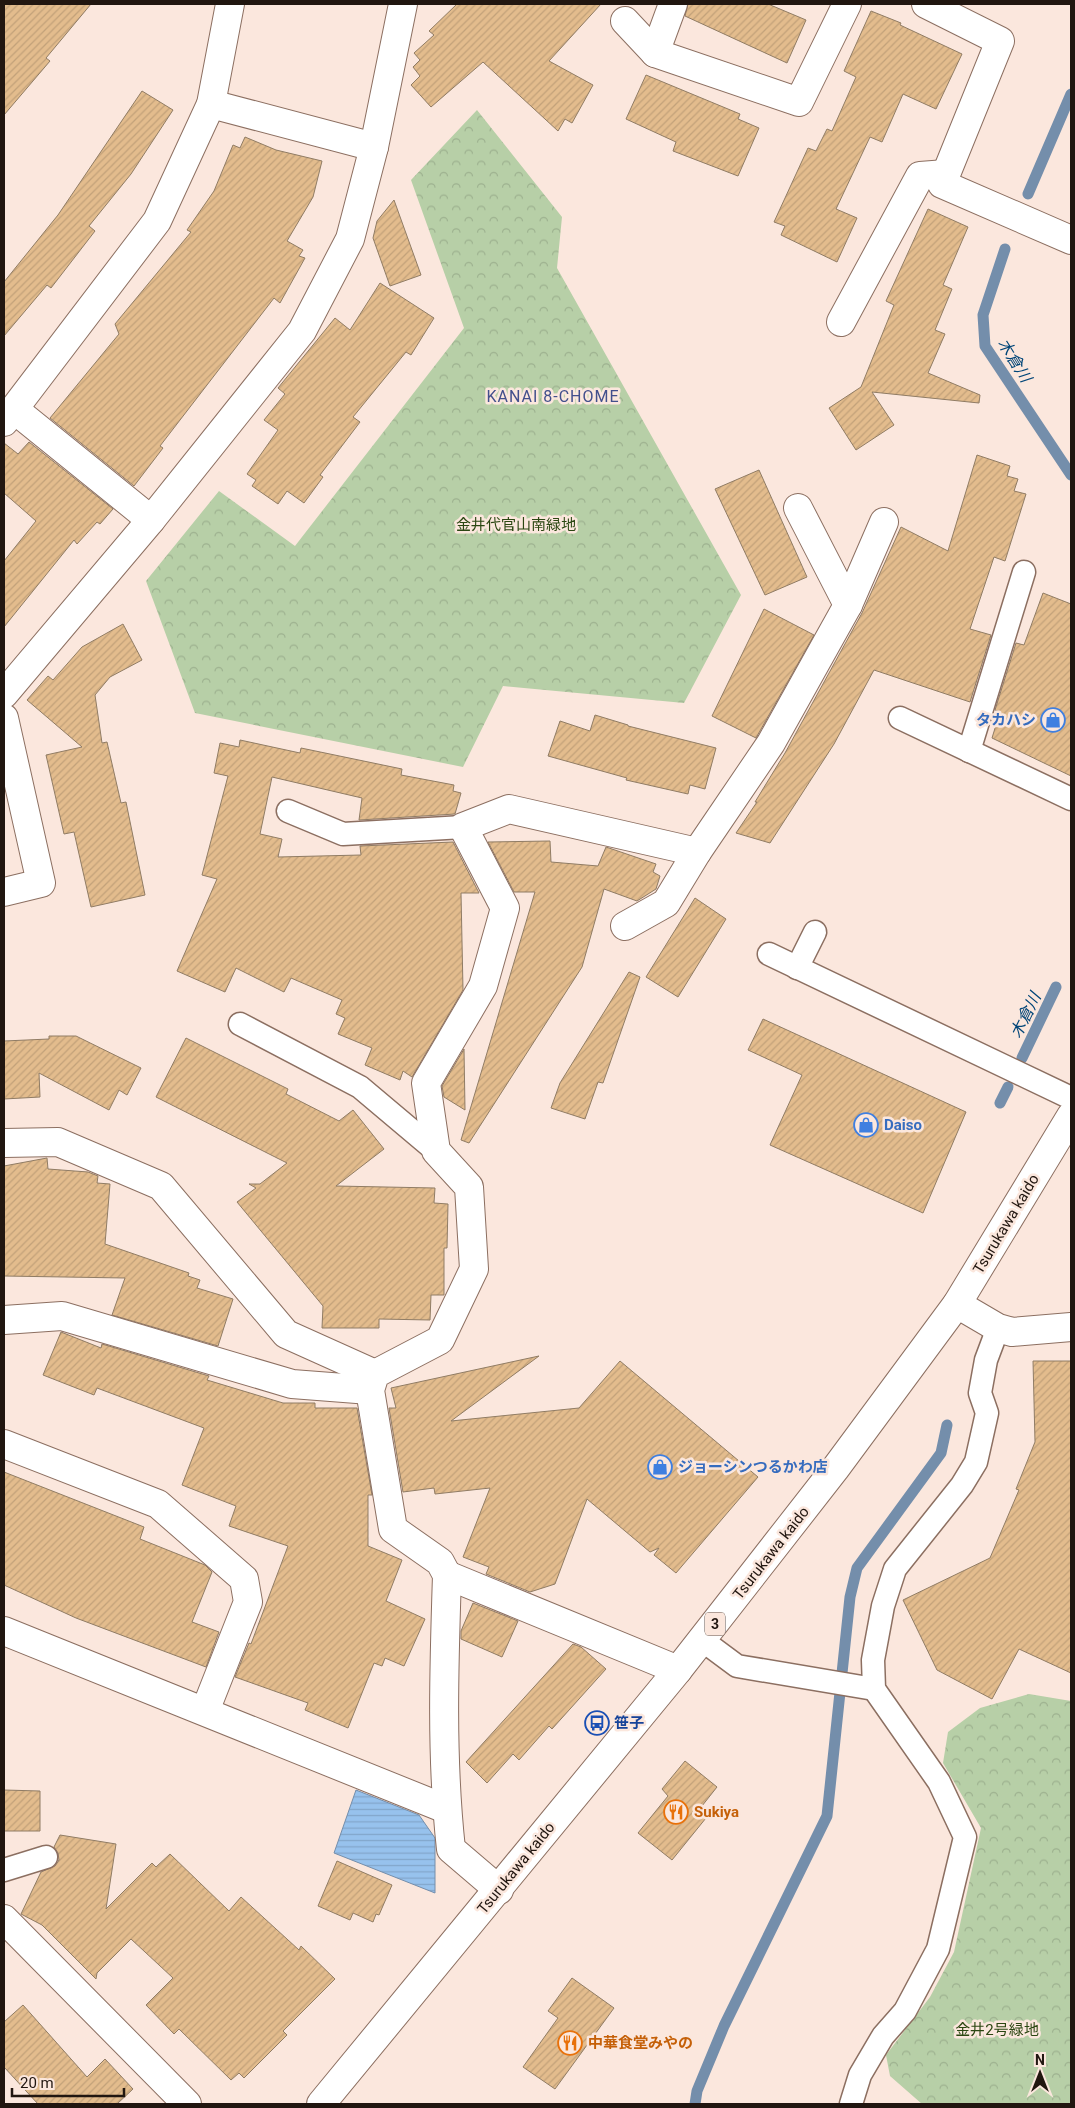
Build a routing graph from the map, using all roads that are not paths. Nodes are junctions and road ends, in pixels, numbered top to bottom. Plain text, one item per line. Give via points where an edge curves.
1 (230, 4) edge
2 (673, 4) edge
3 (848, 4) edge
4 (926, 4) edge
5 (405, 7) edge
6 (625, 21) dead end
7 (655, 53) junction
8 (211, 104) junction
9 (374, 147) junction
10 (946, 174) junction
11 (1071, 240) edge
12 (841, 322) dead end
13 (9, 416) edge
14 (798, 508) dead end
15 (151, 520) junction
16 (884, 522) dead end
17 (1024, 572) dead end
18 (848, 605) junction
19 (4, 694) edge
20 (4, 718) edge
21 (900, 718) dead end
22 (969, 751) junction
23 (1071, 799) edge
24 (288, 810) dead end
25 (463, 827) junction
26 (696, 852) junction
27 (4, 892) edge
28 (625, 926) dead end
29 (815, 932) dead end
30 (769, 954) dead end
31 (797, 968) junction
32 (240, 1024) dead end
33 (1071, 1098) edge
34 (1071, 1116) edge
35 (4, 1144) edge
36 (436, 1151) junction
37 (957, 1304) junction
38 (4, 1320) edge
39 (1071, 1327) edge
40 (998, 1328) junction
41 (372, 1382) junction
42 (4, 1444) edge
43 (447, 1575) junction
44 (4, 1630) edge
45 (702, 1640) junction
46 (678, 1670) junction
47 (868, 1688) junction
48 (205, 1711) junction
49 (446, 1809) junction
50 (46, 1857) dead end
51 (4, 1870) edge
52 (499, 1890) junction
53 (4, 1919) edge
54 (187, 2104) edge
55 (321, 2104) edge
56 (851, 2104) edge

1 - 8 street
2 - 7 street
3 - 7 street via 798,102
4 - 10 street via 1000,41
5 - 9 street
6 - 7 street
8 - 9 street
8 - 13 street via 157,221
9 - 15 street via 350,239 302,331
10 - 11 street via 942,184
10 - 12 street via 920,176
13 - 15 street
14 - 18 street
15 - 19 street
16 - 18 street
17 - 22 lane
18 - 26 street via 771,743
20 - 27 street via 41,883
21 - 22 lane
22 - 23 lane
24 - 25 lane via 343,834
25 - 26 street via 509,809
25 - 36 street via 505,908 483,986 426,1084
26 - 28 street via 666,903
29 - 31 lane
30 - 31 lane
31 - 33 lane
32 - 36 lane via 360,1087
34 - 37 street, Tsurukawa kaido / 3
35 - 41 street via 58,1142 161,1186 286,1334
36 - 41 street via 470,1187 474,1269 440,1340
37 - 40 street
37 - 45 street, Tsurukawa kaido / 3 via 836,1469
38 - 41 street via 62,1316 292,1384
39 - 40 street via 1012,1332
40 - 47 lane via 986,1360 980,1393 987,1413 976,1462 962,1485 895,1569 883,1606
41 - 43 street via 393,1529 440,1562
42 - 48 street via 158,1504 244,1579 248,1602
43 - 46 street
43 - 49 street via 443,1697
44 - 48 street
45 - 46 street, Tsurukawa kaido / 3
45 - 47 lane via 737,1666
46 - 52 street, Tsurukawa kaido / 3
47 - 56 lane via 939,1782 965,1837 938,1949 905,2011 883,2036 860,2075
48 - 49 street
49 - 52 street via 451,1849
50 - 51 lane
52 - 55 street, Tsurukawa kaido / 3
53 - 54 street

